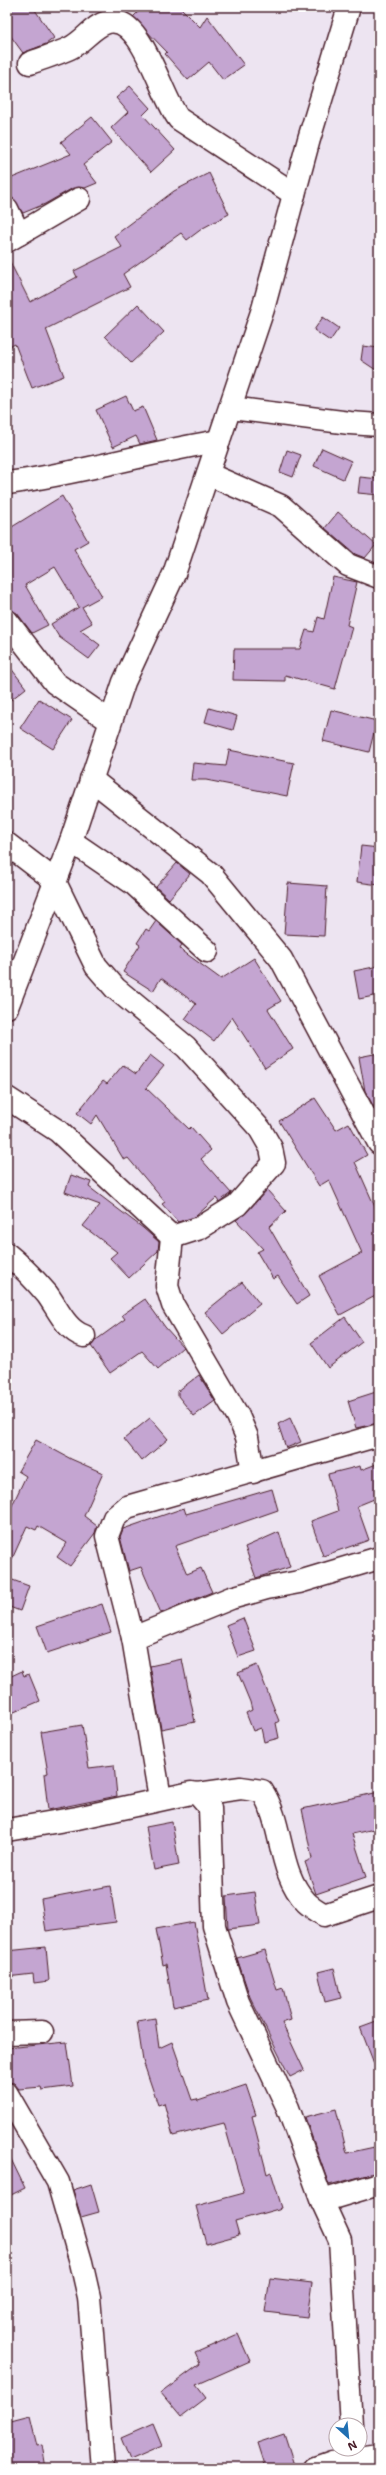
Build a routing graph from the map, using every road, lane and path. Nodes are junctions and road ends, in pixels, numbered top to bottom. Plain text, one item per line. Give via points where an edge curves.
1 (349, 7) edge
2 (30, 63) dead end
3 (294, 194) junction
4 (79, 199) dead end
5 (7, 209) edge
6 (13, 237) edge
7 (230, 408) junction
8 (379, 425) edge
9 (220, 441) junction
10 (208, 474) junction
11 (7, 484) edge
12 (379, 577) edge
13 (7, 621) edge
14 (110, 721) junction
15 (91, 779) junction
16 (71, 841) junction
17 (7, 844) edge
18 (54, 880) junction
19 (207, 951) dead end
20 (7, 1006) edge
21 (7, 1098) edge
22 (379, 1143) edge
23 (172, 1237) junction
24 (7, 1254) edge
25 (84, 1336) dead end
26 (379, 1436) edge
27 (253, 1472) junction
28 (379, 1558) edge
29 (133, 1638) junction
30 (198, 1794) junction
31 (160, 1798) junction
32 (7, 1830) edge
33 (379, 1896) edge
34 (7, 2032) edge
35 (42, 2032) dead end
36 (7, 2094) edge
37 (379, 2184) edge
38 (322, 2201) junction
39 (351, 2417) edge
40 (368, 2455) edge
41 (379, 2455) edge
42 (345, 2457) edge
43 (103, 2468) edge
44 (315, 2468) edge

1 - 3 street
2 - 3 street via 71,48 106,22 127,24 150,60 170,109 179,119
3 - 7 street via 263,309
4 - 6 street
5 - 6 street
7 - 8 street via 350,424
7 - 9 street
9 - 10 street
9 - 11 street via 172,448 48,478
10 - 12 street via 281,506 348,565
10 - 14 street via 174,574 124,682
13 - 14 street via 55,683
14 - 15 street
15 - 16 street
15 - 22 street via 211,874 281,959
16 - 18 street
16 - 19 street via 134,884
17 - 18 street
18 - 20 street
18 - 23 street via 96,966 115,988 186,1046 260,1129 271,1148 274,1163 237,1205 200,1228
21 - 23 street via 58,1131
23 - 27 street via 167,1286 174,1305 238,1416 247,1437
24 - 25 street via 20,1264 47,1295 70,1327
26 - 27 street
27 - 29 street via 128,1507 114,1518 107,1536
28 - 29 street via 299,1582 231,1598
29 - 31 street
30 - 31 street
30 - 33 street via 241,1788 262,1791 270,1804 285,1867 294,1886 306,1903 324,1915
30 - 38 street via 210,1808 214,1926 238,2002 288,2108
31 - 32 street via 77,1818
34 - 35 street
36 - 43 street via 58,2182 81,2262 89,2297
37 - 38 street
38 - 39 street via 340,2240
40 - 41 street
42 - 44 street

